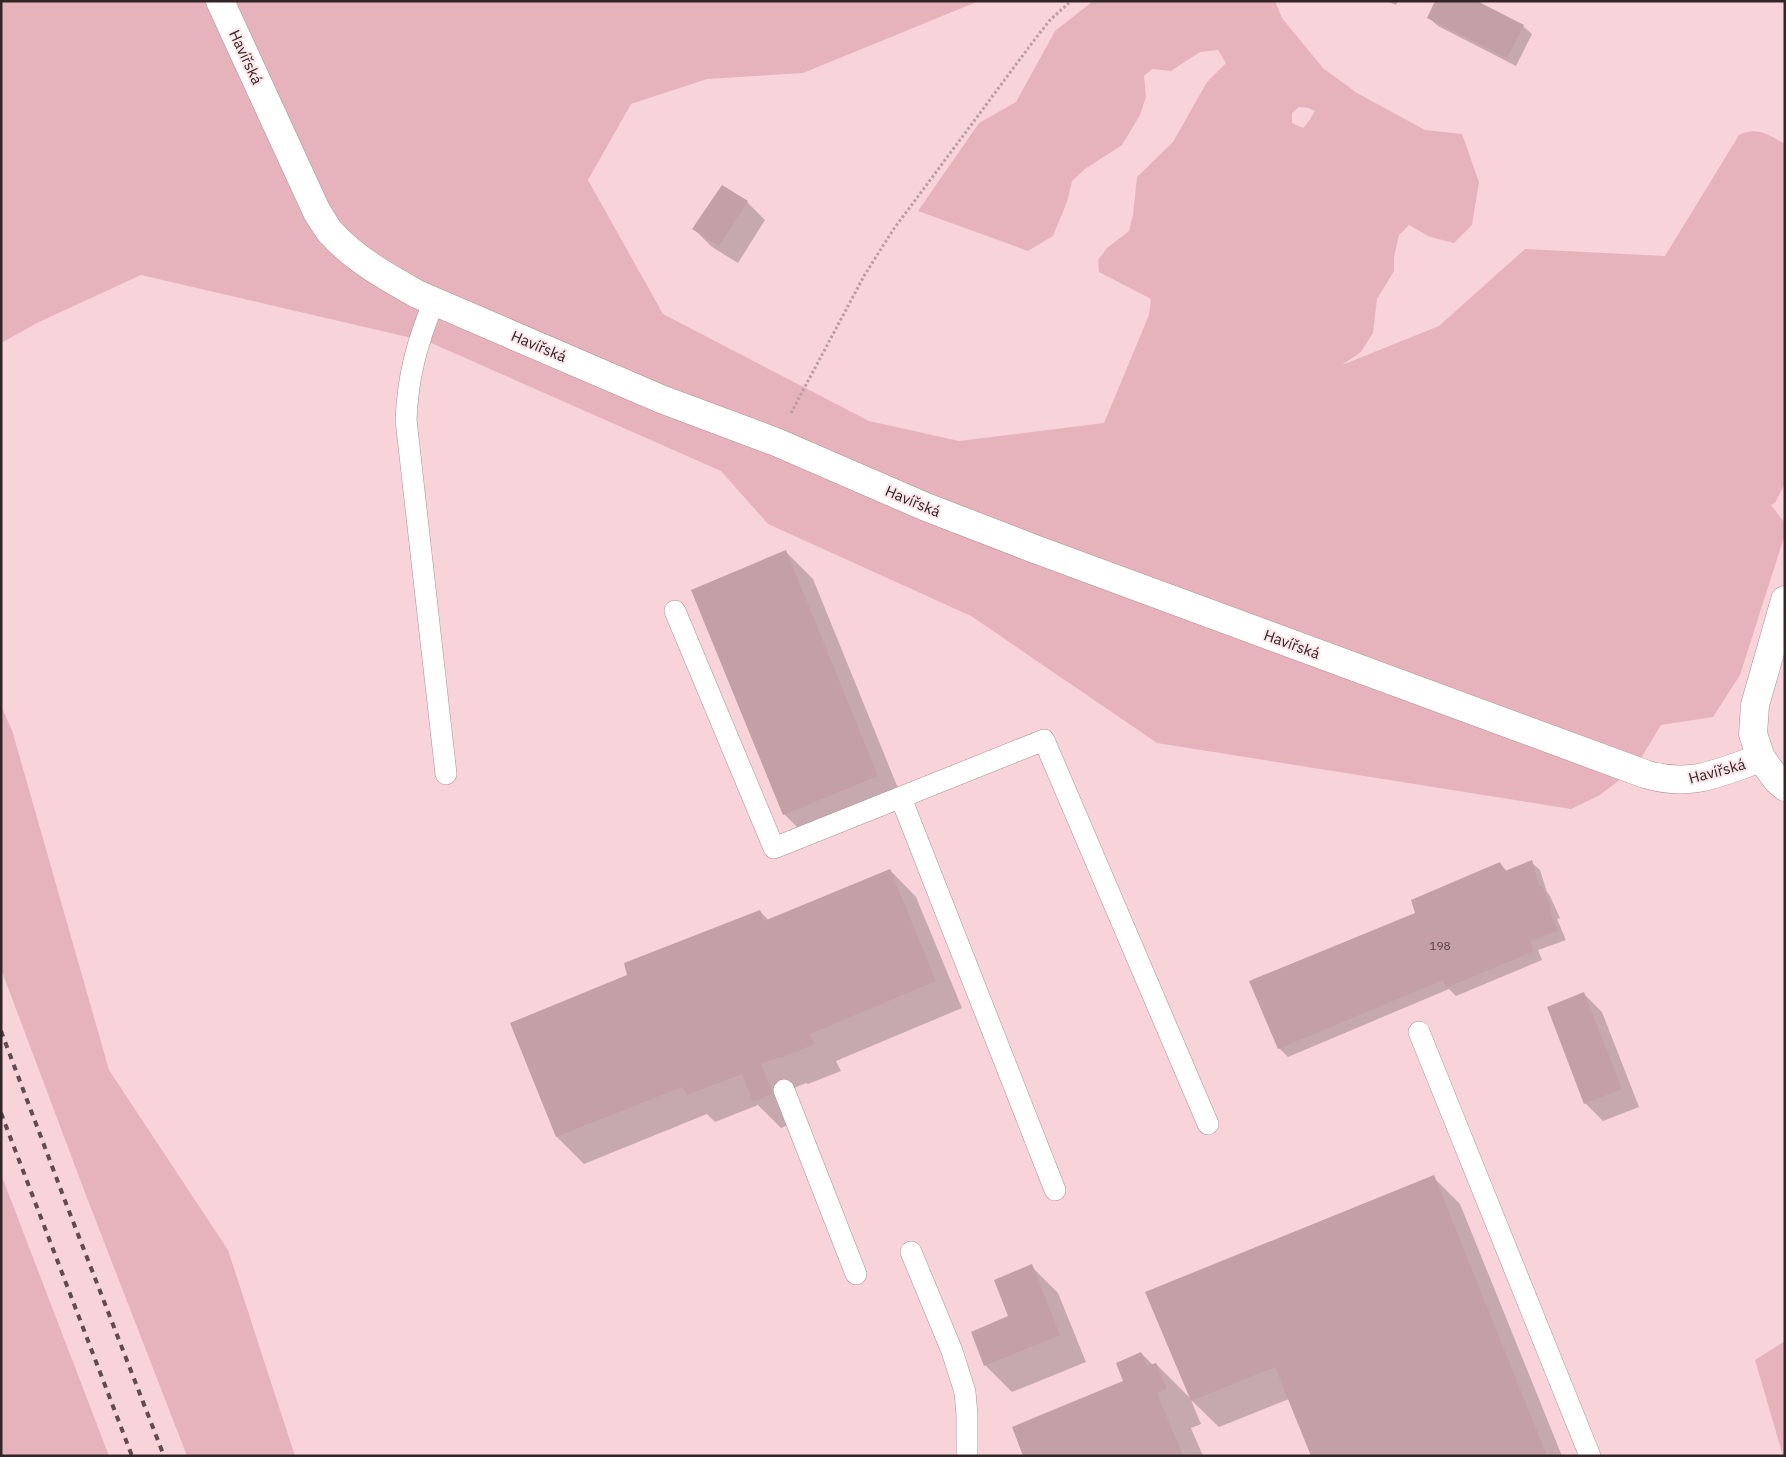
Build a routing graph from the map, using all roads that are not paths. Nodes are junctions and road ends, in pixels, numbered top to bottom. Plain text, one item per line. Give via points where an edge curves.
1 (220, 1) edge
2 (434, 301) junction
3 (1785, 600) edge
4 (675, 611) dead end
5 (1757, 746) junction
6 (446, 774) dead end
7 (1785, 787) edge
8 (901, 798) junction
9 (1419, 1032) dead end
10 (784, 1090) dead end
11 (1208, 1124) dead end
12 (1055, 1190) dead end
13 (911, 1252) dead end
14 (856, 1274) dead end
15 (967, 1456) edge
16 (1590, 1456) edge

1 - 2 street, Havířská via 317,212 331,233 383,276
2 - 5 street, Havířská via 926,507 1644,774 1682,780 1702,778
2 - 6 lane via 412,363 406,420
3 - 5 street via 1757,698
4 - 8 lane via 774,848
5 - 7 street via 1776,780
8 - 11 lane via 1044,740
8 - 12 lane
9 - 16 lane
10 - 14 lane
13 - 15 lane via 952,1351 965,1392

